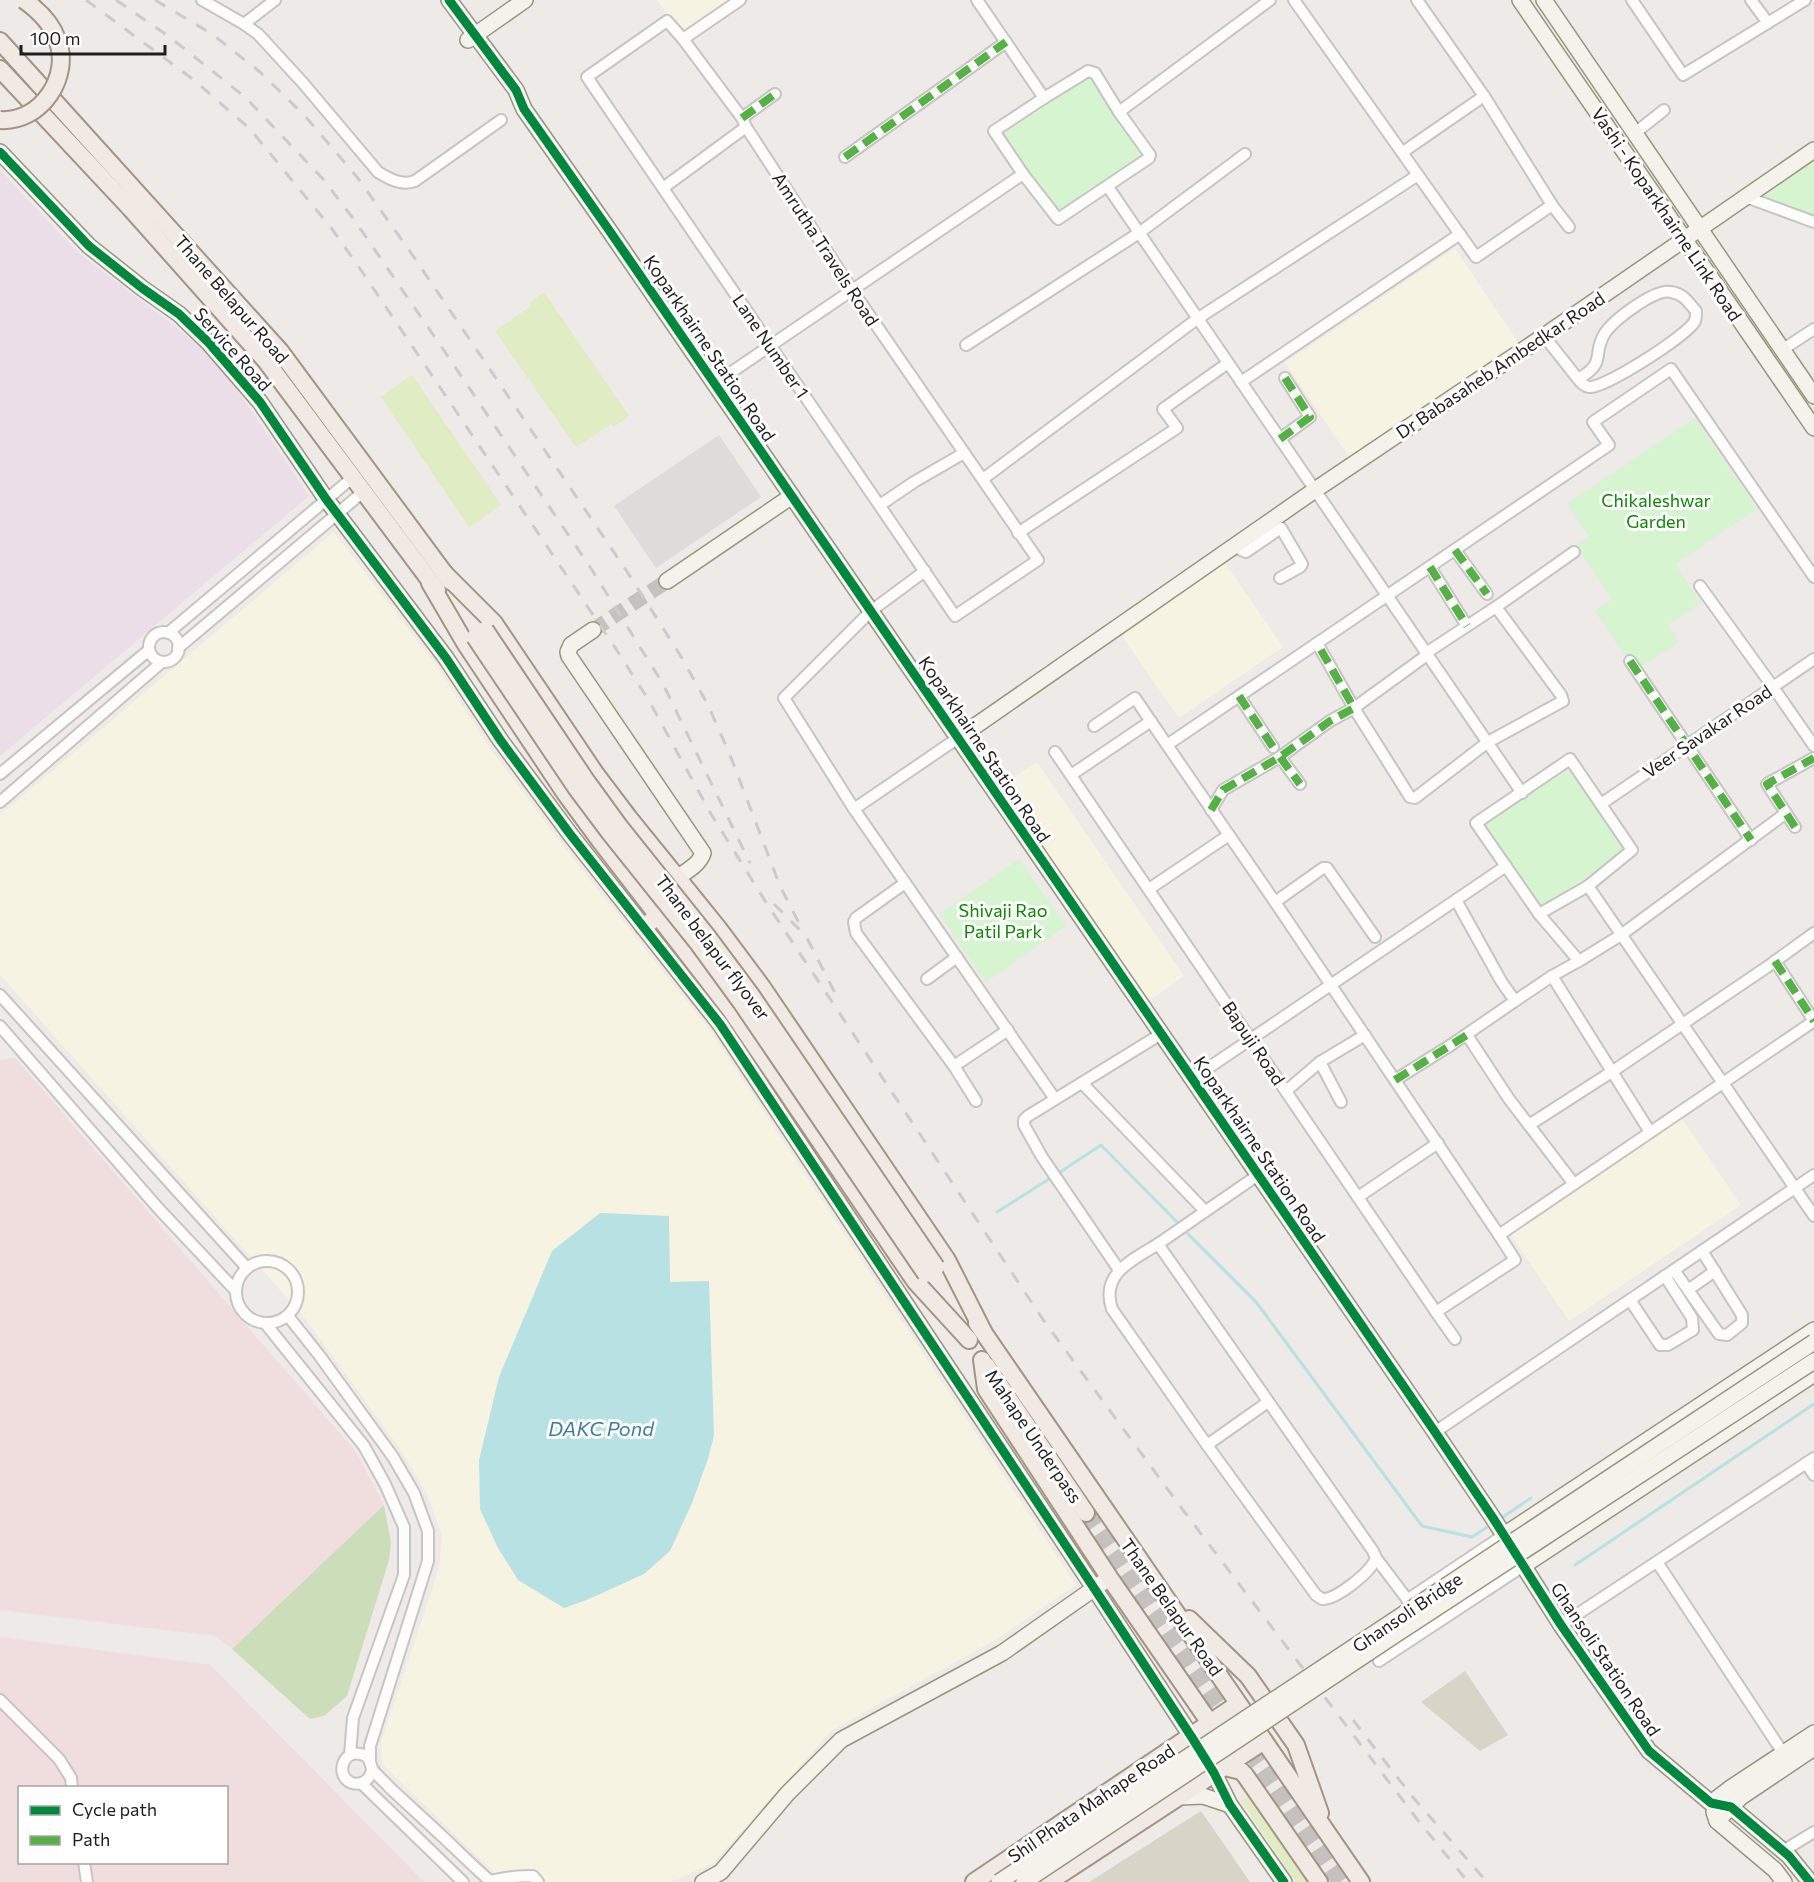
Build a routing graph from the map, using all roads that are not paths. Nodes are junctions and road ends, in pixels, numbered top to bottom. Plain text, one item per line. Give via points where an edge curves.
1 (24, 0) edge
2 (202, 0) edge
3 (275, 0) edge
4 (436, 0) edge
5 (449, 0) edge
6 (525, 0) edge
7 (740, 0) edge
8 (977, 0) edge
9 (1270, 0) edge
10 (1294, 0) edge
11 (1417, 0) edge
12 (1520, 0) edge
13 (1544, 0) edge
14 (1751, 0) edge
15 (1805, 0) edge
16 (1636, 2) edge
17 (1768, 23) junction
18 (244, 24) junction
19 (471, 38) junction
20 (683, 39) junction
21 (0, 41) edge
22 (1006, 42) junction
23 (0, 69) edge
24 (586, 77) joint
25 (775, 94) dead end
26 (1484, 96) junction
27 (1044, 98) junction
28 (1664, 111) dead end
29 (1119, 112) junction
30 (0, 120) edge
31 (501, 120) dead end
32 (744, 122) junction
33 (1635, 133) junction
34 (1814, 150) edge
35 (0, 152) edge
36 (1403, 152) junction
37 (1245, 154) dead end
38 (845, 157) dead end
39 (1023, 174) junction
40 (1418, 175) junction
41 (1107, 187) junction
42 (663, 188) junction
43 (1746, 197) junction
44 (1552, 206) junction
45 (1814, 222) edge
46 (1569, 227) dead end
47 (1700, 228) junction
48 (1139, 233) junction
49 (1460, 234) junction
50 (1684, 239) junction
51 (852, 290) junction
52 (1197, 319) junction
53 (1814, 329) edge
54 (1544, 336) junction
55 (770, 345) junction
56 (966, 345) dead end
57 (1782, 350) junction
58 (1228, 363) junction
59 (1285, 378) dead end
60 (1578, 379) junction
61 (1241, 382) junction
62 (714, 384) junction
63 (1814, 396) edge
64 (1814, 428) edge
65 (1280, 439) junction
66 (964, 453) junction
67 (352, 478) junction
68 (983, 479) junction
69 (1315, 490) junction
70 (363, 492) junction
71 (792, 496) junction
72 (326, 499) junction
73 (880, 505) junction
74 (338, 514) junction
75 (1276, 522) junction
76 (1018, 532) junction
77 (1455, 550) junction
78 (1574, 552) dead end
79 (1430, 567) junction
80 (925, 572) junction
81 (444, 573) junction
82 (1814, 577) edge
83 (1280, 578) dead end
84 (667, 581) tunnel mouth
85 (430, 583) junction
86 (1700, 586) dead end
87 (1487, 594) dead end
88 (1387, 596) junction
89 (1496, 607) junction
90 (871, 611) junction
91 (955, 616) joint
92 (1467, 626) junction
93 (593, 630) tunnel mouth
94 (168, 633) junction
95 (480, 634) junction
96 (1317, 643) junction
97 (178, 648) junction
98 (149, 650) junction
99 (1427, 654) junction
100 (1814, 659) edge
101 (1630, 661) dead end
102 (162, 662) junction
103 (1773, 687) junction
104 (1239, 696) junction
105 (1354, 708) junction
106 (1151, 721) junction
107 (1094, 726) dead end
108 (958, 738) junction
109 (1488, 742) junction
110 (1167, 744) junction
111 (1688, 745) junction
112 (1814, 746) edge
113 (1273, 747) dead end
114 (1055, 752) dead end
115 (1280, 757) junction
116 (1814, 758) edge
117 (0, 774) edge
118 (1071, 775) junction
119 (1299, 784) dead end
120 (1522, 792) junction
121 (0, 802) edge
122 (1601, 804) junction
123 (854, 809) junction
124 (1211, 810) junction
125 (1786, 813) junction
126 (1795, 827) dead end
127 (1228, 835) junction
128 (1751, 840) junction
129 (1506, 866) junction
130 (677, 877) junction
131 (905, 883) junction
132 (1588, 886) junction
133 (1149, 889) junction
134 (688, 891) junction
135 (1456, 900) junction
136 (647, 901) junction
137 (1275, 902) junction
138 (633, 913) junction
139 (1539, 914) junction
140 (659, 915) junction
141 (644, 927) junction
142 (1814, 933) edge
143 (1622, 934) junction
144 (1375, 937) dead end
145 (957, 957) junction
146 (1579, 961) junction
147 (1775, 961) junction
148 (1552, 976) junction
149 (927, 979) dead end
150 (1330, 985) junction
151 (0, 995) edge
152 (1515, 1001) junction
153 (1814, 1021) edge
154 (1682, 1023) junction
155 (0, 1026) edge
156 (1008, 1030) junction
157 (1161, 1034) junction
158 (1365, 1035) junction
159 (1467, 1035) junction
160 (1251, 1039) junction
161 (1320, 1062) junction
162 (954, 1066) junction
163 (1613, 1071) junction
164 (1192, 1079) junction
165 (1395, 1080) junction
166 (1082, 1083) junction
167 (1723, 1083) junction
168 (1286, 1091) junction
169 (1055, 1099) junction
170 (976, 1101) dead end
171 (1341, 1102) dead end
172 (1529, 1125) junction
173 (1650, 1132) junction
174 (1438, 1143) junction
175 (1258, 1175) junction
176 (1814, 1175) edge
177 (1574, 1184) junction
178 (1795, 1188) junction
179 (1358, 1197) junction
180 (1205, 1211) junction
181 (1814, 1216) edge
182 (1499, 1235) junction
183 (1162, 1241) junction
184 (1702, 1251) junction
185 (247, 1268) junction
186 (1119, 1270) junction
187 (1715, 1271) junction
188 (1670, 1273) junction
189 (1688, 1290) junction
190 (236, 1291) junction
191 (1630, 1300) junction
192 (1436, 1312) junction
193 (288, 1316) junction
194 (265, 1323) junction
195 (1814, 1329) edge
196 (976, 1335) junction
197 (1455, 1339) dead end
198 (1814, 1342) edge
199 (982, 1360) junction
200 (1814, 1362) edge
201 (1814, 1374) edge
202 (1268, 1402) junction
203 (1435, 1432) junction
204 (1207, 1444) junction
205 (1810, 1461) edge
206 (1814, 1475) edge
207 (1086, 1513) tunnel mouth
208 (1499, 1527) junction
209 (1376, 1558) junction
210 (1656, 1562) junction
211 (1524, 1566) junction
212 (1109, 1577) junction
213 (1094, 1588) junction
214 (1164, 1596) junction
215 (1407, 1600) junction
216 (1561, 1625) junction
217 (1431, 1628) junction
218 (1378, 1661) dead end
219 (0, 1700) edge
220 (1238, 1704) junction
221 (1210, 1723) junction
222 (1814, 1732) edge
223 (1191, 1736) junction
224 (1264, 1741) junction
225 (1814, 1748) edge
226 (350, 1755) junction
227 (1787, 1759) junction
228 (371, 1765) junction
229 (1219, 1770) junction
230 (362, 1783) junction
231 (72, 1786) edge
232 (1179, 1797) junction
233 (1711, 1803) junction
234 (1230, 1805) junction
235 (1731, 1807) junction
236 (1717, 1821) junction
237 (1814, 1832) edge
238 (1328, 1833) junction
239 (1783, 1851) junction
240 (84, 1864) edge
241 (87, 1882) edge
242 (463, 1882) edge
243 (490, 1882) edge
244 (538, 1882) edge
245 (703, 1882) edge
246 (974, 1882) edge
247 (999, 1882) edge
248 (1024, 1882) edge
249 (1049, 1882) edge
250 (1284, 1882) edge
251 (1319, 1882) edge
252 (1361, 1882) edge
253 (1784, 1882) edge
254 (1810, 1882) edge

1 - 30 main road, bridge via 44,16 57,38 59,75 45,101 29,115
2 - 18 street
3 - 18 street
4 - 19 street, Koparkhairne Station Road
5 - 19 street, Koparkhairne Station Road
6 - 19 street
7 - 20 street
8 - 22 street
9 - 29 street
10 - 36 street
11 - 26 street
12 - 50 street, Vashi - Koparkhairne Link Road
13 - 33 street, Vashi - Koparkhairne Link Road
14 - 17 street
15 - 17 street
16 - 17 street via 1683,75
18 - 31 street via 282,60 378,172 400,183 415,181
19 - 62 street, Koparkhairne Station Road via 516,90 524,109
20 - 24 street, Amrutha Travels Road via 667,21
20 - 32 street, Amrutha Travels Road
21 - 81 main road, Thane Belapur Road via 280,351
22 - 27 street
22 - 38 street
23 - 67 main road, Thane Belapur Road via 255,348
24 - 42 street, Lane Number 1
25 - 32 street
26 - 36 street
26 - 44 street
27 - 29 street via 1088,71 1095,73
27 - 39 street via 994,131
28 - 33 street
29 - 41 street via 1150,155
32 - 42 street
32 - 51 street, Amrutha Travels Road
33 - 47 street, Vashi - Koparkhairne Link Road
34 - 43 street, Dr Babasaheb Ambedkar Road
35 - 72 street, Service Road via 89,246 179,314 209,343 260,402
36 - 40 street
37 - 48 street
39 - 41 street via 1058,219
39 - 51 street
40 - 49 street
40 - 52 street
41 - 48 street
42 - 55 street, Lane Number 1
43 - 45 street
43 - 47 street, Dr Babasaheb Ambedkar Road
44 - 46 street
44 - 49 street via 1476,257
47 - 50 street, Dr Babasaheb Ambedkar Road
47 - 57 street, Vashi - Koparkhairne Link Road
48 - 52 street
48 - 56 street
49 - 61 street
50 - 54 street, Dr Babasaheb Ambedkar Road
50 - 64 street, Vashi - Koparkhairne Link Road
51 - 55 street
51 - 66 street, Amrutha Travels Road
52 - 58 street
52 - 68 street
53 - 57 street
54 - 60 street
54 - 69 street, Dr Babasaheb Ambedkar Road
55 - 62 street
55 - 73 street, Lane Number 1
57 - 63 street, Vashi - Koparkhairne Link Road
58 - 61 street
58 - 76 street via 1164,409 1177,428
59 - 65 street via 1310,417
60 - 60 street via 1598,363 1605,333 1646,299 1668,291 1683,296 1696,312 1695,321 1675,340 1607,383 1591,388
61 - 65 street
62 - 71 street, Koparkhairne Station Road
65 - 69 street
66 - 68 street, Amrutha Travels Road
66 - 73 street
67 - 70 main road, Thane Belapur Road
67 - 72 street
68 - 76 street, Amrutha Travels Road
69 - 75 street, Dr Babasaheb Ambedkar Road
69 - 88 street
70 - 74 street
70 - 85 main road, Thane Belapur Road
71 - 84 street
71 - 90 street, Koparkhairne Station Road
72 - 74 street, Service Road
72 - 94 street
73 - 80 street, Lane Number 1
74 - 97 street
74 - 138 street, Service Road via 446,658 501,741
75 - 83 street via 1302,564
75 - 108 street, Dr Babasaheb Ambedkar Road via 1237,544
76 - 91 street, Amrutha Travels Road via 1038,560
77 - 79 street
77 - 82 street via 1610,445 1593,422 1671,369
77 - 87 street
78 - 89 street
79 - 88 street
79 - 92 street
80 - 90 street
80 - 91 street, Lane Number 1
81 - 95 main road
81 - 130 main road via 494,623 595,773
85 - 95 main road
85 - 136 main road via 465,644 565,793
86 - 103 street
88 - 96 street
88 - 99 street
89 - 92 street
89 - 109 street via 1563,701
90 - 108 street, Koparkhairne Station Road
90 - 123 street via 784,698
92 - 99 street
93 - 130 street via 571,645 569,656 703,853 696,864
94 - 97 street via 176,639
94 - 98 street via 153,636
95 - 196 main road, Thane belapur flyover, bridge via 619,826 751,995
96 - 104 street
96 - 105 street
97 - 102 street via 175,657
98 - 102 street via 154,659
98 - 117 street
99 - 105 street
99 - 109 street
100 - 103 street, Veer Savakar Road
101 - 111 street
102 - 121 street
103 - 111 street, Veer Savakar Road
103 - 112 street
104 - 110 street
104 - 113 street
105 - 109 street via 1412,798
105 - 115 street
106 - 107 street via 1135,698
106 - 110 street
106 - 118 street
108 - 123 street
108 - 157 street, Koparkhairne Station Road
109 - 120 street
110 - 124 street
111 - 122 street, Veer Savakar Road
111 - 128 street
114 - 118 street, Bapuji Road
115 - 119 street
115 - 124 street via 1223,790
116 - 125 street via 1767,784
118 - 133 street, Bapuji Road
120 - 122 street via 1570,759
120 - 129 street via 1476,823
122 - 132 street via 1632,850
123 - 131 street
124 - 127 street
125 - 126 street
125 - 128 street
127 - 133 street
127 - 137 street
128 - 143 street
129 - 135 street
129 - 139 street
130 - 134 main road
130 - 136 street
131 - 145 street
131 - 162 street via 856,918 854,927
132 - 139 street
132 - 143 street
133 - 160 street, Bapuji Road
134 - 140 main road
134 - 196 main road via 762,987 947,1260
135 - 150 street
135 - 152 street
136 - 138 street
136 - 140 main road
137 - 144 street via 1327,868
137 - 150 street
138 - 141 street, Service Road
139 - 146 street
140 - 141 main road
140 - 196 main road via 730,1009 915,1281
141 - 213 street, Service Road via 720,1024
142 - 147 street
143 - 146 street
143 - 154 street
145 - 149 street
145 - 156 street
146 - 148 street
147 - 153 street
147 - 154 street
148 - 152 street
148 - 163 street
150 - 158 street
150 - 160 street
151 - 185 street
152 - 159 street
153 - 167 street
154 - 163 street
154 - 167 street
155 - 190 street via 158,1208
156 - 162 street
156 - 169 street
157 - 164 street, Koparkhairne Station Road
157 - 166 street
158 - 161 street
158 - 165 street
159 - 165 street
159 - 172 street
160 - 164 street
160 - 168 street, Bapuji Road
161 - 168 street
161 - 171 street
162 - 170 street
163 - 172 street
163 - 173 street
164 - 175 street, Koparkhairne Station Road
165 - 174 street
166 - 169 street
166 - 180 street
167 - 173 street
167 - 178 street
168 - 179 street, Bapuji Road
169 - 186 street via 1024,1120 1024,1125 1041,1157
172 - 177 street
173 - 177 street
174 - 179 street
174 - 182 street
175 - 180 street
175 - 203 street, Koparkhairne Station Road
176 - 178 street
177 - 182 street
178 - 181 street
178 - 184 street
179 - 192 street, Bapuji Road
180 - 183 street
182 - 192 street via 1515,1260
183 - 186 street
183 - 202 street
184 - 187 street
184 - 188 street
185 - 190 street
185 - 193 street via 271,1261 292,1273 299,1290 295,1308
186 - 204 street via 1110,1285 1112,1309
187 - 189 street
187 - 189 street via 1742,1316 1742,1323 1727,1335 1719,1334
188 - 189 street
188 - 191 street
188 - 191 street via 1692,1318 1693,1330 1668,1345 1660,1345
190 - 194 street via 247,1316
191 - 203 street
192 - 197 street, Bapuji Road
193 - 194 street
193 - 228 street via 393,1457 414,1493 428,1531 428,1561 370,1746
194 - 226 street via 364,1446 404,1527 404,1575 353,1718
195 - 208 street
196 - 199 main road, Thane Belapur Road
196 - 214 main road, Thane Belapur Road
198 - 247 street, Ghansoli Bridge, bridge
199 - 207 main road, Mahape Underpass
199 - 212 main road, Thane Belapur Road via 986,1389
200 - 248 street, Ghansoli Bridge, bridge
201 - 211 street
202 - 204 street
202 - 209 street
203 - 208 street, Koparkhairne Station Road
204 - 209 street via 1316,1595 1333,1598 1370,1570
205 - 206 street
205 - 210 street
208 - 211 street, Ghansoli Station Road
208 - 215 street
209 - 215 street
210 - 216 street
210 - 227 street
211 - 216 street, Ghansoli Station Road
211 - 217 street
212 - 213 street
212 - 221 main road, Thane Belapur Road
213 - 223 street, Service Road
213 - 245 street via 1002,1653 841,1740 787,1794 722,1872
214 - 220 main road, Thane Belapur Road
214 - 238 main road via 1248,1676 1296,1745
215 - 217 street
216 - 233 street, Ghansoli Station Road via 1649,1751
217 - 218 street
219 - 231 street via 51,1749 71,1778
220 - 221 main road, Shil Phata Mahape Road
220 - 224 main road, Thane Belapur Road
221 - 223 main road, Shil Phata Mahape Road
222 - 227 street
223 - 229 street, Service Road
223 - 246 main road, Shil Phata Mahape Road
224 - 229 main road
224 - 238 main road, Thane Belapur Road
225 - 227 street
226 - 228 street via 359,1753
226 - 230 street via 343,1762 344,1776 352,1783
227 - 233 street via 1732,1787
227 - 235 street
228 - 230 street via 369,1778
228 - 243 street
229 - 232 main road
229 - 234 street, Service Road
229 - 251 main road via 1245,1774
230 - 242 street
232 - 234 street via 1203,1796
232 - 249 main road
233 - 235 street, Ghansoli Station Road
233 - 236 street
234 - 250 street, Service Road
235 - 236 street
235 - 239 street, Ghansoli Station Road
236 - 253 street
237 - 239 street
238 - 252 main road, Thane Belapur Road
239 - 254 street, Ghansoli Station Road
240 - 241 street
243 - 244 street via 509,1876 533,1876

